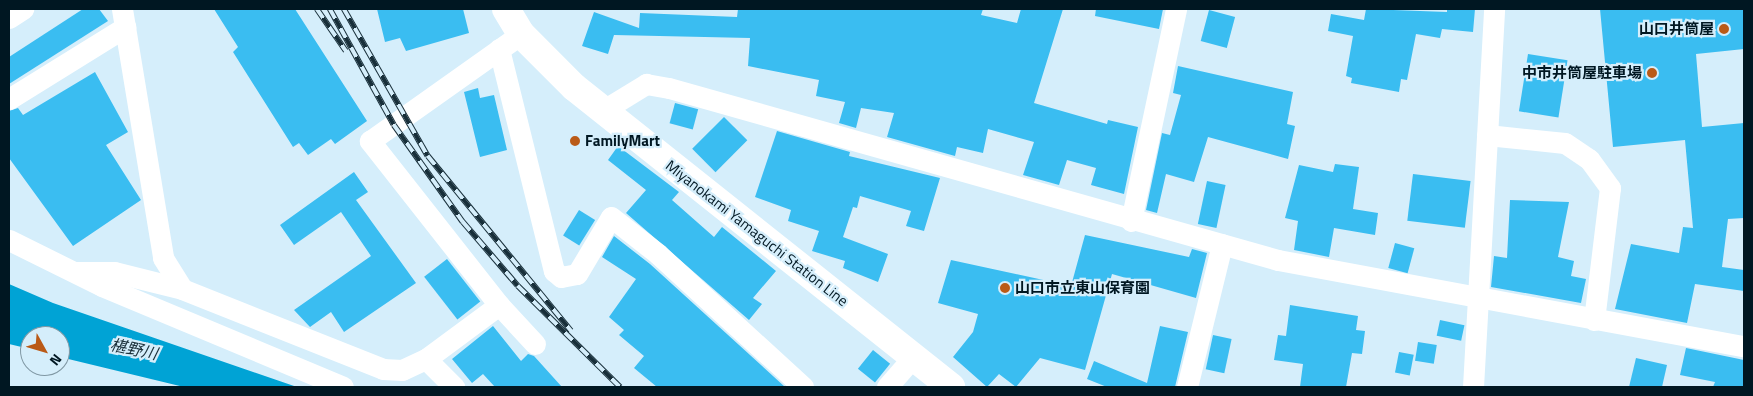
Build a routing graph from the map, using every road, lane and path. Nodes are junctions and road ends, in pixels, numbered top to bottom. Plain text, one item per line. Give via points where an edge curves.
1 (23, 9) edge
2 (506, 9) edge
3 (1176, 9) edge
4 (1494, 9) edge
5 (9, 18) edge
6 (124, 18) edge
7 (521, 34) junction
8 (499, 49) junction
9 (9, 99) edge
10 (602, 111) junction
11 (1487, 134) junction
12 (1130, 221) junction
13 (9, 240) edge
14 (1222, 244) junction
15 (75, 272) junction
16 (182, 289) junction
17 (1478, 300) junction
18 (500, 305) junction
19 (1594, 320) junction
20 (535, 344) dead end
21 (1744, 346) edge
22 (913, 357) junction
23 (426, 359) junction
24 (343, 387) edge
25 (454, 387) edge
26 (803, 387) edge
27 (887, 387) edge
28 (951, 387) edge
29 (1186, 387) edge
30 (1473, 387) edge

1 - 5 street
2 - 7 main road, Miyanokami Yamaguchi Station Line
3 - 12 street
4 - 11 street
6 - 9 street
6 - 16 street via 163,258
7 - 8 street
7 - 10 main road, Miyanokami Yamaguchi Station Line
8 - 18 street via 370,141
8 - 26 street via 554,271 561,277 577,274 611,217 658,254
10 - 12 street via 646,84 669,88
10 - 22 main road, Miyanokami Yamaguchi Station Line
11 - 17 street
11 - 19 street via 1565,143 1589,159 1610,188
12 - 14 street
13 - 15 street
14 - 17 street via 1278,260
14 - 29 street
15 - 16 street via 114,272
15 - 24 street
16 - 23 street via 383,369 402,370
17 - 19 street
17 - 30 street
18 - 20 street
18 - 23 street
19 - 21 street
22 - 27 street
22 - 28 main road, Miyanokami Yamaguchi Station Line
23 - 25 street

